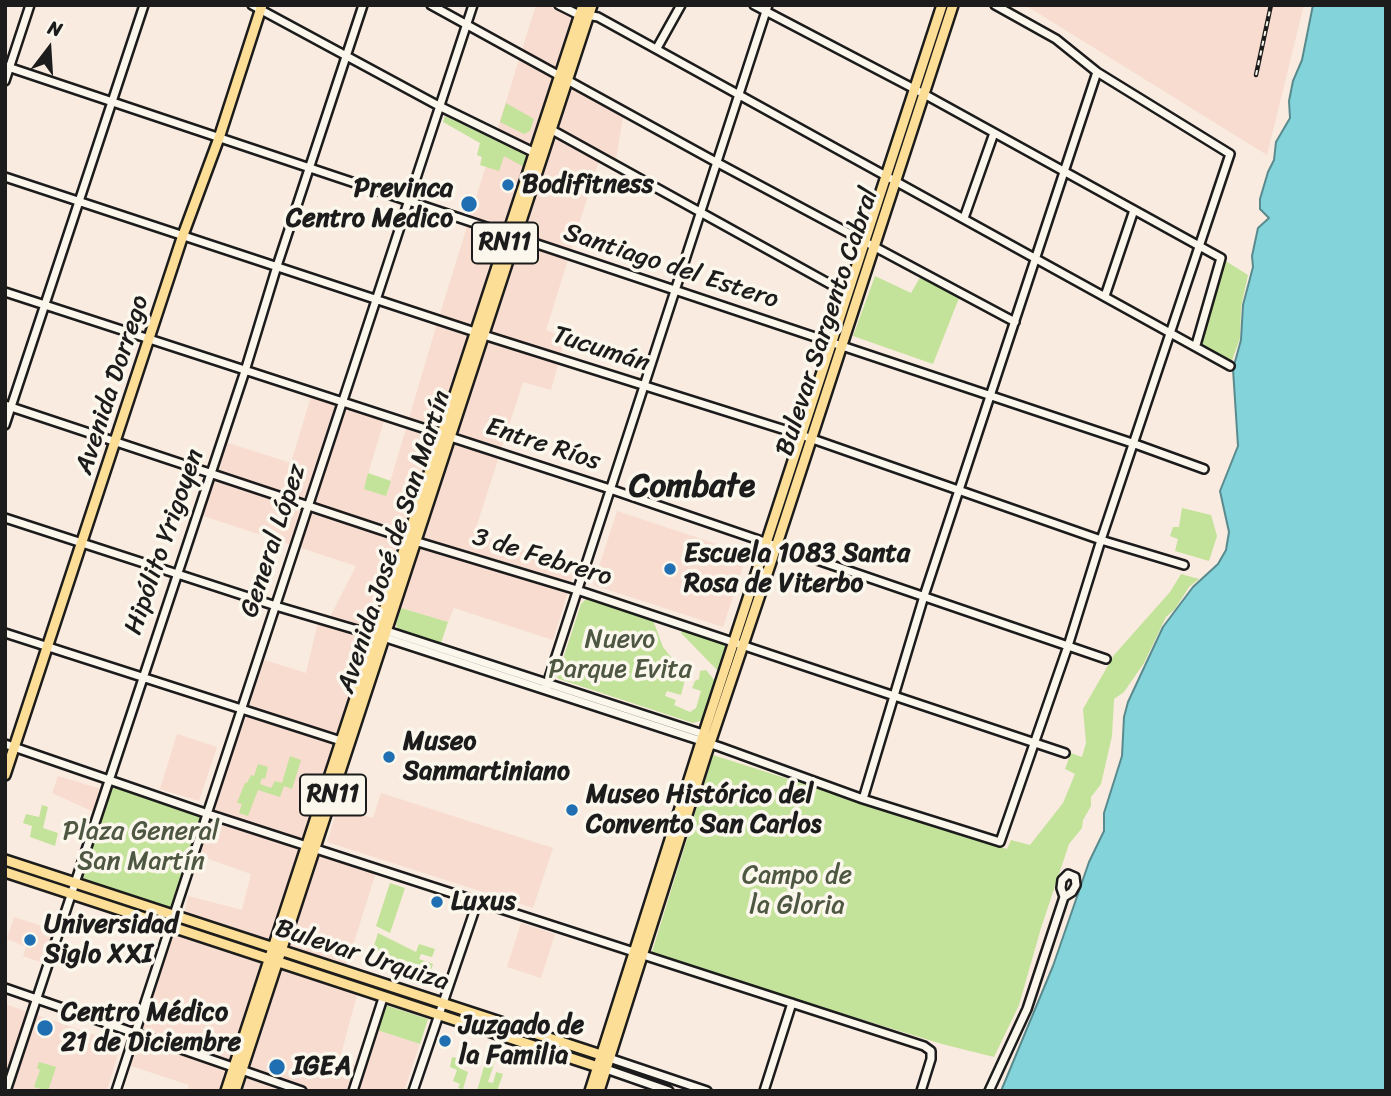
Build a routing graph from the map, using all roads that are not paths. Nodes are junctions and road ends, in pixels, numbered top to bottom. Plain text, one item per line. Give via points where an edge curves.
1 (30, 5) edge
2 (144, 5) edge
3 (363, 5) edge
4 (431, 5) edge
5 (473, 5) edge
6 (559, 5) edge
7 (681, 5) edge
8 (754, 5) edge
9 (943, 5) edge
10 (953, 5) edge
11 (995, 5) edge
12 (260, 6) edge
13 (767, 9) edge
14 (586, 10) edge
15 (466, 23) junction
16 (657, 48) junction
17 (348, 56) junction
18 (8, 67) edge
19 (1097, 72) junction
20 (564, 78) junction
21 (5, 81) edge
22 (919, 92) junction
23 (739, 95) junction
24 (111, 102) junction
25 (439, 106) junction
26 (552, 130) junction
27 (994, 133) junction
28 (219, 138) junction
29 (535, 153) junction
30 (716, 162) junction
31 (309, 168) junction
32 (1065, 172) junction
33 (5, 177) edge
34 (891, 178) junction
35 (79, 201) junction
36 (408, 201) junction
37 (1134, 210) junction
38 (700, 211) junction
39 (964, 218) junction
40 (184, 235) junction
41 (512, 237) junction
42 (869, 244) junction
43 (1200, 246) junction
44 (1037, 258) junction
45 (277, 266) junction
46 (674, 291) junction
47 (5, 292) edge
48 (848, 294) junction
49 (1105, 296) junction
50 (376, 299) junction
51 (44, 304) junction
52 (1015, 322) junction
53 (1172, 332) junction
54 (480, 334) junction
55 (149, 340) junction
56 (832, 343) junction
57 (1196, 345) junction
58 (842, 346) junction
59 (1230, 366) dead end
60 (245, 371) junction
61 (644, 386) junction
62 (990, 396) junction
63 (341, 403) junction
64 (8, 406) edge
65 (5, 425) edge
66 (447, 436) junction
67 (802, 436) junction
68 (811, 439) junction
69 (116, 442) junction
70 (1135, 444) junction
71 (1204, 470) dead end
72 (211, 473) junction
73 (610, 489) junction
74 (959, 490) junction
75 (307, 506) junction
76 (5, 518) edge
77 (1101, 540) junction
78 (412, 541) junction
79 (83, 542) junction
80 (766, 543) junction
81 (776, 547) junction
82 (1184, 565) dead end
83 (177, 573) junction
84 (577, 590) junction
85 (924, 596) junction
86 (275, 605) junction
87 (5, 632) edge
88 (382, 634) junction
89 (738, 643) junction
90 (1068, 646) junction
91 (48, 647) junction
92 (1106, 659) dead end
93 (142, 677) junction
94 (546, 687) junction
95 (894, 695) junction
96 (243, 709) junction
97 (706, 740) junction
98 (341, 741) junction
99 (1035, 741) junction
100 (10, 745) edge
101 (1065, 753) dead end
102 (5, 775) edge
103 (109, 778) junction
104 (863, 799) junction
105 (208, 814) junction
106 (311, 848) junction
107 (5, 860) edge
108 (5, 872) edge
109 (74, 883) junction
110 (71, 893) junction
111 (1064, 897) dead end
112 (478, 900) junction
113 (174, 916) junction
114 (171, 926) junction
115 (277, 950) junction
116 (638, 953) junction
117 (274, 960) junction
118 (5, 988) edge
119 (383, 998) junction
120 (36, 999) junction
121 (792, 1003) junction
122 (443, 1005) junction
123 (439, 1016) junction
124 (135, 1034) junction
125 (606, 1057) junction
126 (602, 1068) junction
127 (238, 1069) junction
128 (6, 1091) edge
129 (116, 1091) edge
130 (226, 1091) edge
131 (235, 1091) edge
132 (302, 1091) edge
133 (353, 1091) edge
134 (413, 1091) edge
135 (590, 1091) edge
136 (599, 1091) edge
137 (669, 1091) edge
138 (707, 1091) edge
139 (764, 1091) edge
140 (920, 1091) edge
141 (989, 1091) edge

1 - 18 street
2 - 24 street
3 - 17 street, Hipólito Yrigoyen
4 - 15 street
5 - 15 street, General López
6 - 14 street
7 - 16 street
8 - 13 street
9 - 22 main road, Bulevar Sargento Cabral
10 - 22 main road, Bulevar Sargento Cabral
11 - 19 street via 1056,39
12 - 17 street
12 - 28 main road, Avenida Dorrego
13 - 22 street
13 - 23 street
14 - 16 street
14 - 20 main road, Avenida José de San Martín / RN11
15 - 20 street
15 - 25 street, General López
16 - 23 street
17 - 25 street
17 - 31 street, Hipólito Yrigoyen
18 - 21 street
18 - 24 street, Santiago del Estero
19 - 32 street
19 - 43 street via 1230,154
20 - 26 main road, Avenida José de San Martín / RN11
20 - 29 main road, Avenida José de San Martín / RN11
20 - 30 street
22 - 27 street
22 - 34 main road, Bulevar Sargento Cabral
23 - 30 street
23 - 34 street
24 - 28 street, Santiago del Estero
24 - 35 street
25 - 29 street
25 - 36 street, General López
26 - 38 street
26 - 41 main road, Avenida José de San Martín / RN11
27 - 32 street
27 - 39 street
28 - 31 street, Santiago del Estero
28 - 40 main road, Avenida Dorrego
29 - 41 main road, Avenida José de San Martín / RN11
30 - 38 street
30 - 42 street
31 - 36 street, Santiago del Estero
31 - 45 street, Hipólito Yrigoyen
32 - 37 street
32 - 44 street
33 - 35 street, Tucumán
34 - 39 street
34 - 42 main road, Bulevar Sargento Cabral
35 - 40 street, Tucumán
35 - 51 street
36 - 41 street, Santiago del Estero
36 - 50 street, General López
37 - 43 street
37 - 49 street
38 - 46 street
38 - 48 street
39 - 44 street
40 - 45 street, Tucumán
40 - 55 main road, Avenida Dorrego
41 - 46 street, Santiago del Estero
41 - 54 main road, Avenida José de San Martín / RN11
42 - 48 main road, Bulevar Sargento Cabral
42 - 52 street
42 - 58 main road, Bulevar Sargento Cabral
43 - 53 street
43 - 57 street via 1222,258
44 - 49 street
44 - 52 street
45 - 50 street, Tucumán
45 - 60 street, Hipólito Yrigoyen
46 - 56 street, Santiago del Estero
46 - 61 street
47 - 51 street, Entre Ríos
48 - 56 main road, Bulevar Sargento Cabral
49 - 53 street
50 - 54 street, Tucumán
50 - 63 street, General López
51 - 55 street, Entre Ríos
51 - 64 street
52 - 62 street
53 - 57 street
53 - 70 street
54 - 61 street, Tucumán
54 - 66 main road, Avenida José de San Martín / RN11
55 - 60 street, Entre Ríos
55 - 69 main road, Avenida Dorrego
56 - 58 street, Santiago del Estero
56 - 67 main road, Bulevar Sargento Cabral
57 - 59 street
58 - 62 street, Santiago del Estero
58 - 68 main road, Bulevar Sargento Cabral
60 - 63 street, Entre Ríos
60 - 72 street, Hipólito Yrigoyen
61 - 67 street, Tucumán
61 - 73 street
62 - 70 street, Santiago del Estero
62 - 74 street
63 - 66 street, Entre Ríos
63 - 75 street, General López
64 - 65 street
64 - 69 street, 3 de Febrero
66 - 73 street, Entre Ríos
66 - 78 main road, Avenida José de San Martín / RN11
67 - 68 street, Tucumán
67 - 80 main road, Bulevar Sargento Cabral
68 - 74 street, Tucumán
68 - 81 main road, Bulevar Sargento Cabral
69 - 72 street, 3 de Febrero
69 - 79 main road, Avenida Dorrego
70 - 71 street, Santiago del Estero
70 - 77 street
72 - 75 street, 3 de Febrero
72 - 83 street, Hipólito Yrigoyen
73 - 80 street, Entre Ríos
73 - 84 street
74 - 77 street, Tucumán
74 - 85 street
75 - 78 street, 3 de Febrero
75 - 86 street, General López
76 - 79 street
77 - 82 street, Tucumán
77 - 90 street
78 - 84 street, 3 de Febrero
78 - 88 main road, Avenida José de San Martín / RN11
79 - 83 street
79 - 91 main road, Avenida Dorrego
80 - 81 street, Entre Ríos
80 - 89 main road, Bulevar Sargento Cabral
81 - 85 street, Entre Ríos
81 - 89 main road, Bulevar Sargento Cabral
83 - 86 street
83 - 93 street, Hipólito Yrigoyen
84 - 89 street, 3 de Febrero
84 - 94 street
85 - 90 street, Entre Ríos
85 - 95 street
86 - 88 street
86 - 96 street, General López
87 - 91 street
88 - 94 street
88 - 98 main road, Avenida José de San Martín / RN11
88 - 106 main road, Avenida José de San Martín / RN11
89 - 95 street, 3 de Febrero
89 - 97 main road, Bulevar Sargento Cabral
90 - 92 street, Entre Ríos
90 - 99 street
91 - 93 street
91 - 100 main road, Avenida Dorrego
93 - 96 street
93 - 103 street, Hipólito Yrigoyen
94 - 97 street
95 - 99 street, 3 de Febrero
95 - 104 street
96 - 98 street
96 - 105 street, General López
97 - 104 street
97 - 116 main road, Bulevar Sargento Cabral
98 - 106 main road, Avenida José de San Martín / RN11
99 - 101 street, 3 de Febrero
99 - 104 street via 1000,842
100 - 102 main road, Avenida Dorrego
100 - 103 street
103 - 105 street
103 - 109 street, Hipólito Yrigoyen
105 - 106 street
105 - 113 street, General López
106 - 112 street
106 - 115 main road, Avenida José de San Martín / RN11
107 - 109 main road, Bulevar Urquiza
108 - 110 main road, Bulevar Urquiza
109 - 110 street, Hipólito Yrigoyen
109 - 113 main road, Bulevar Urquiza
110 - 114 main road, Bulevar Urquiza
110 - 120 street, Hipólito Yrigoyen
111 - 141 street via 1027,1009
112 - 116 street
112 - 122 street
113 - 114 street, General López
113 - 115 main road, Bulevar Urquiza
114 - 117 main road, Bulevar Urquiza
114 - 124 street, General López
115 - 117 main road, Avenida José de San Martín / RN11
115 - 122 main road, Bulevar Urquiza
116 - 121 street
116 - 125 main road, Bulevar Sargento Cabral
117 - 119 main road, Bulevar Urquiza
117 - 127 main road, Avenida José de San Martín / RN11
118 - 120 street
119 - 123 main road, Bulevar Urquiza
119 - 133 street
120 - 124 street
120 - 128 street, Hipólito Yrigoyen
121 - 139 street
121 - 140 street via 932,1051
122 - 123 street
122 - 125 main road, Bulevar Urquiza
123 - 126 main road, Bulevar Urquiza
123 - 134 street
124 - 127 street
124 - 129 street, General López
125 - 126 main road, Bulevar Sargento Cabral
125 - 138 street, Bulevar Urquiza
126 - 135 main road, Bulevar Sargento Cabral
126 - 136 main road, Bulevar Sargento Cabral
126 - 137 street, Bulevar Urquiza
127 - 130 main road, Avenida José de San Martín / RN11
127 - 131 main road, Avenida José de San Martín / RN11
127 - 132 street

